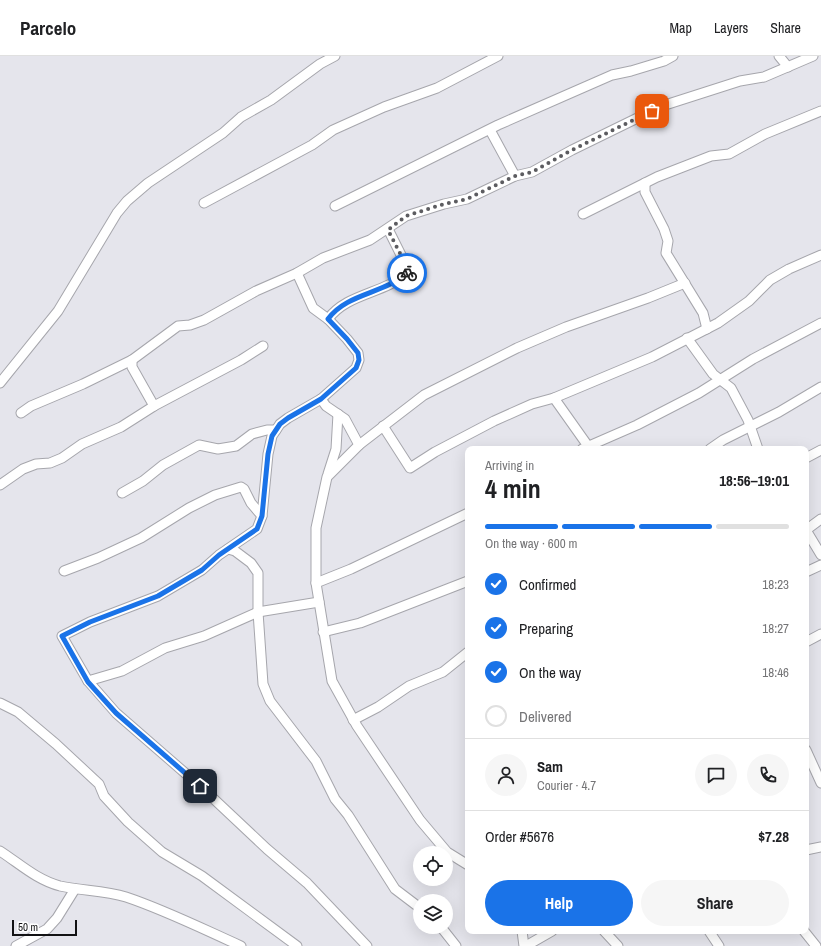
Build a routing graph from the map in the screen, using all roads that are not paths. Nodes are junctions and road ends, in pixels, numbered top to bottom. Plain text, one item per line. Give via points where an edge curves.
1 (325, 56) edge
2 (335, 56) edge
3 (498, 56) edge
4 (673, 56) edge
5 (779, 56) edge
6 (813, 56) edge
7 (320, 64) junction
8 (788, 67) junction
9 (821, 111) edge
10 (490, 130) junction
11 (515, 176) junction
12 (645, 183) junction
13 (204, 203) dead end
14 (335, 206) dead end
15 (584, 214) dead end
16 (388, 230) junction
17 (821, 256) edge
18 (297, 273) junction
19 (685, 283) junction
20 (328, 319) junction
21 (821, 323) edge
22 (707, 329) junction
23 (687, 338) junction
24 (263, 346) dead end
25 (132, 360) junction
26 (721, 380) junction
27 (0, 383) edge
28 (821, 387) edge
29 (554, 398) junction
30 (321, 399) junction
31 (154, 406) junction
32 (21, 413) dead end
33 (338, 414) junction
34 (383, 426) junction
35 (750, 428) junction
36 (276, 430) junction
37 (359, 445) junction
38 (584, 446) edge
39 (587, 446) edge
40 (714, 446) edge
41 (757, 446) edge
42 (336, 449) junction
43 (821, 450) edge
44 (349, 453) junction
45 (809, 456) edge
46 (328, 477) junction
47 (0, 485) edge
48 (122, 493) dead end
49 (465, 514) edge
50 (262, 516) junction
51 (821, 519) edge
52 (809, 528) edge
53 (809, 535) edge
54 (228, 549) junction
55 (821, 555) edge
56 (821, 565) edge
57 (64, 571) dead end
58 (809, 571) edge
59 (465, 582) edge
60 (316, 583) junction
61 (319, 602) junction
62 (258, 612) junction
63 (323, 632) junction
64 (821, 634) edge
65 (809, 640) edge
66 (465, 654) edge
67 (88, 682) junction
68 (0, 703) edge
69 (353, 720) junction
70 (809, 757) edge
71 (821, 783) edge
72 (821, 847) edge
73 (809, 849) edge
74 (0, 851) edge
75 (465, 856) edge
76 (460, 860) junction
77 (465, 863) edge
78 (75, 889) junction
79 (413, 903) edge
80 (447, 934) edge
81 (523, 934) edge
82 (542, 934) edge
83 (607, 934) edge
84 (711, 934) edge
85 (806, 934) edge
86 (16, 946) edge
87 (241, 946) edge
88 (297, 946) edge
89 (367, 946) edge
90 (456, 946) edge
91 (525, 946) edge
92 (618, 946) edge
93 (719, 946) edge
94 (816, 946) edge

1 - 7 street
2 - 7 street
3 - 13 street via 437,88 384,107 333,130 312,145
4 - 10 street via 651,65 612,75
5 - 8 street
6 - 8 street
7 - 27 street via 148,183 127,201 117,213 58,311
8 - 11 street via 764,77 740,81 662,106 532,172
9 - 12 street via 765,134 729,154 711,156
10 - 11 street
10 - 14 street
11 - 16 street via 467,199 406,216
12 - 15 street
12 - 19 street via 645,192 668,241 666,253
16 - 18 street via 370,240 323,258
16 - 20 street via 407,267 407,273 392,284 346,303 335,310
17 - 22 street via 770,280 749,301
18 - 20 street via 313,308
18 - 25 street via 256,291 204,320 178,326
19 - 22 street via 703,313
19 - 34 street via 517,348 424,396
20 - 30 street via 358,353 359,360 356,368
21 - 26 street
22 - 23 street
23 - 26 street via 713,374
23 - 29 street via 652,357
24 - 31 street via 242,360
25 - 31 street via 132,367
25 - 32 street via 31,406
26 - 35 street via 731,388
26 - 39 street via 637,425
28 - 35 street
29 - 34 street via 532,404 494,421 410,468
29 - 38 street
30 - 33 street
30 - 36 street via 288,418
31 - 47 street via 120,427 82,444 62,458 23,469
33 - 37 street via 345,419
33 - 42 street
34 - 37 street
35 - 40 street
35 - 41 street
36 - 48 street via 252,434 236,446 218,449 199,445 163,465
36 - 50 street via 268,454
37 - 44 street
42 - 44 street
42 - 46 street
43 - 45 street
44 - 46 street
46 - 60 street via 316,528
49 - 60 street
50 - 54 street via 257,529
50 - 57 street via 241,487 215,495 141,538
51 - 52 street
53 - 55 street
54 - 62 street via 235,551 250,563 258,573
54 - 67 street via 202,570 158,596 90,622 62,636
56 - 58 street
59 - 63 street via 360,622
60 - 61 street
61 - 62 street
61 - 63 street
62 - 67 street via 204,636 165,648 122,671
62 - 79 street via 263,684 270,701 316,761 335,798 395,889
63 - 69 street via 332,681
64 - 65 street
66 - 69 street via 443,672 409,686
67 - 89 street via 116,713 307,883
68 - 88 street via 18,712 56,744 99,784 104,796 128,822 162,852 202,876
69 - 76 street via 420,820 447,852
70 - 71 street
72 - 73 street
74 - 78 street via 29,872 58,885
75 - 76 street
76 - 77 street
78 - 86 street via 58,918 47,928
78 - 87 street via 126,897
80 - 90 street
81 - 91 street
82 - 91 street
83 - 92 street
84 - 93 street
85 - 94 street

